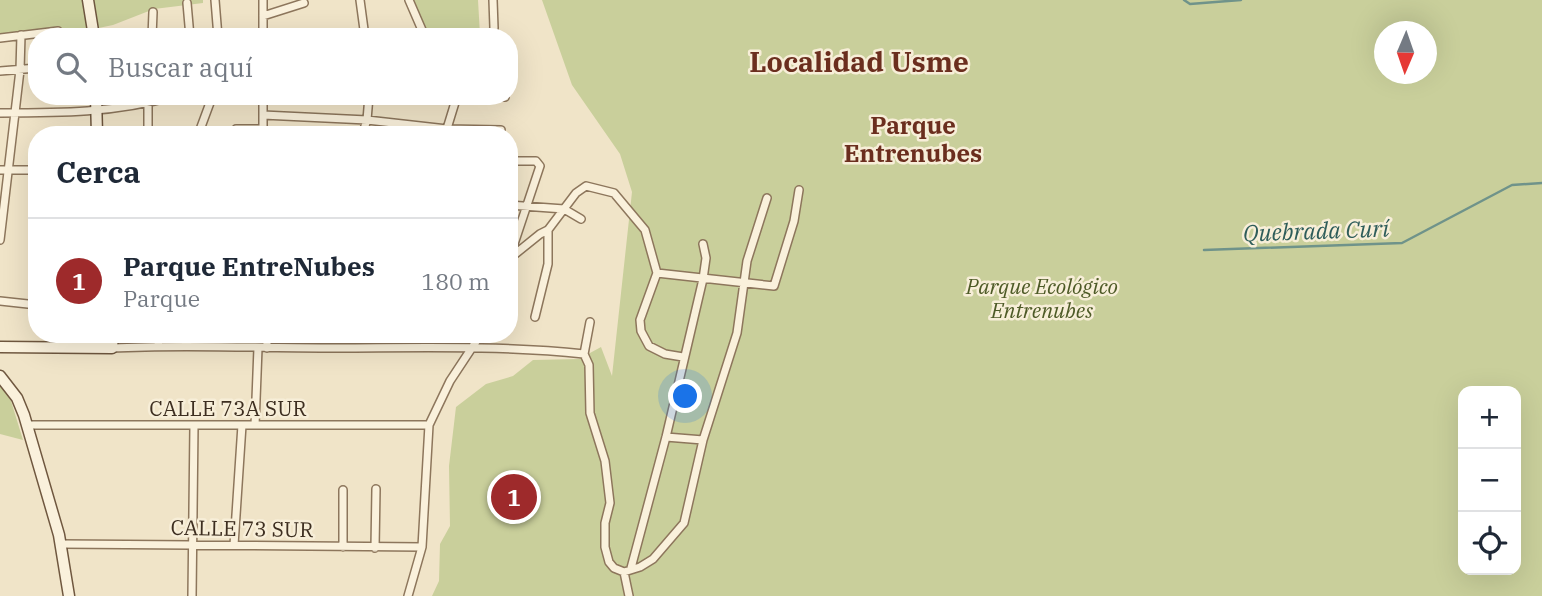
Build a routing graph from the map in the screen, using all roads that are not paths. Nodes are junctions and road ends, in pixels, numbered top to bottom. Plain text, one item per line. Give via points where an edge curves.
1 (88, 0) edge
2 (215, 0) edge
3 (263, 0) edge
4 (360, 0) edge
5 (409, 0) edge
6 (494, 0) edge
7 (304, 3) dead end
8 (187, 4) dead end
9 (153, 12) dead end
10 (263, 16) junction
11 (93, 28) edge
12 (152, 28) edge
13 (189, 28) edge
14 (217, 28) edge
15 (263, 28) edge
16 (364, 28) edge
17 (421, 28) edge
18 (494, 28) edge
19 (28, 34) edge
20 (21, 35) junction
21 (0, 38) edge
22 (28, 69) edge
23 (20, 70) junction
24 (0, 71) edge
25 (96, 105) edge
26 (126, 105) edge
27 (147, 105) edge
28 (209, 105) edge
29 (263, 105) edge
30 (368, 105) edge
31 (454, 105) edge
32 (96, 112) junction
33 (0, 113) edge
34 (15, 113) junction
35 (263, 115) junction
36 (367, 120) junction
37 (97, 126) edge
38 (148, 126) edge
39 (201, 126) edge
40 (263, 126) edge
41 (365, 126) edge
42 (406, 126) edge
43 (448, 126) edge
44 (518, 162) edge
45 (4, 170) edge
46 (28, 170) edge
47 (799, 190) dead end
48 (766, 198) dead end
49 (518, 205) edge
50 (526, 205) junction
51 (564, 209) junction
52 (581, 219) dead end
53 (518, 230) edge
54 (548, 230) junction
55 (0, 240) edge
56 (703, 244) dead end
57 (518, 252) edge
58 (657, 273) junction
59 (703, 279) junction
60 (744, 284) junction
61 (0, 301) edge
62 (28, 304) edge
63 (535, 317) dead end
64 (590, 322) dead end
65 (113, 343) edge
66 (158, 343) edge
67 (267, 343) edge
68 (474, 343) edge
69 (159, 346) junction
70 (0, 347) edge
71 (113, 348) junction
72 (258, 348) junction
73 (267, 348) junction
74 (470, 348) junction
75 (584, 354) junction
76 (683, 357) junction
77 (0, 376) edge
78 (27, 425) junction
79 (194, 425) junction
80 (242, 425) junction
81 (256, 425) junction
82 (429, 425) junction
83 (666, 437) junction
84 (704, 440) junction
85 (376, 489) dead end
86 (343, 490) dead end
87 (61, 544) junction
88 (193, 545) junction
89 (234, 545) junction
90 (343, 547) junction
91 (422, 547) junction
92 (375, 548) junction
93 (627, 570) junction
94 (69, 596) edge
95 (192, 596) edge
96 (408, 596) edge
97 (629, 596) edge

1 - 11 main road
2 - 14 street
3 - 10 street
4 - 16 street
5 - 17 street
6 - 18 street
7 - 10 street
8 - 13 street
9 - 12 street
10 - 15 street
19 - 20 street
20 - 21 street
20 - 23 street
22 - 23 street
23 - 24 street
23 - 34 street
25 - 32 main road
26 - 32 street
27 - 38 street
28 - 39 street
29 - 35 street
30 - 36 street
31 - 43 street
32 - 34 street
32 - 37 main road
33 - 34 street
34 - 45 street
35 - 36 street
35 - 40 street
36 - 41 street
36 - 42 street
44 - 50 street via 539,163 539,175
45 - 46 street
45 - 55 street
47 - 60 street via 774,286
48 - 60 street
49 - 50 street
50 - 51 street
50 - 53 street
51 - 52 street
51 - 54 street
51 - 58 street via 586,186 614,192 645,230
54 - 57 street
54 - 63 street via 548,264
56 - 59 street
58 - 59 street
58 - 76 street via 640,320 641,331 649,346
59 - 60 street
59 - 76 street
60 - 84 street via 737,333
61 - 62 street
64 - 75 street
65 - 71 main road
66 - 69 street
67 - 73 street
68 - 74 street
69 - 71 street
69 - 72 street
70 - 71 main road
72 - 73 street
72 - 81 street
73 - 74 street
74 - 75 street
74 - 82 street
75 - 93 street via 589,365 590,413 606,461 610,503 605,547 614,568
76 - 83 street
77 - 78 main road via 17,398
78 - 79 street, CALLE 73A SUR
78 - 87 main road
79 - 80 street, CALLE 73A SUR
79 - 88 street
80 - 81 street, CALLE 73A SUR
80 - 89 street
81 - 82 street, CALLE 73A SUR
82 - 91 street
83 - 84 street
83 - 93 street
84 - 93 street via 684,523 653,559
85 - 92 street
86 - 90 street
87 - 88 street, CALLE 73 SUR
87 - 94 main road
88 - 89 street, CALLE 73 SUR
88 - 95 street
89 - 90 street, CALLE 73 SUR
90 - 92 street, CALLE 73 SUR
91 - 92 street, CALLE 73 SUR
91 - 96 street
93 - 97 street

